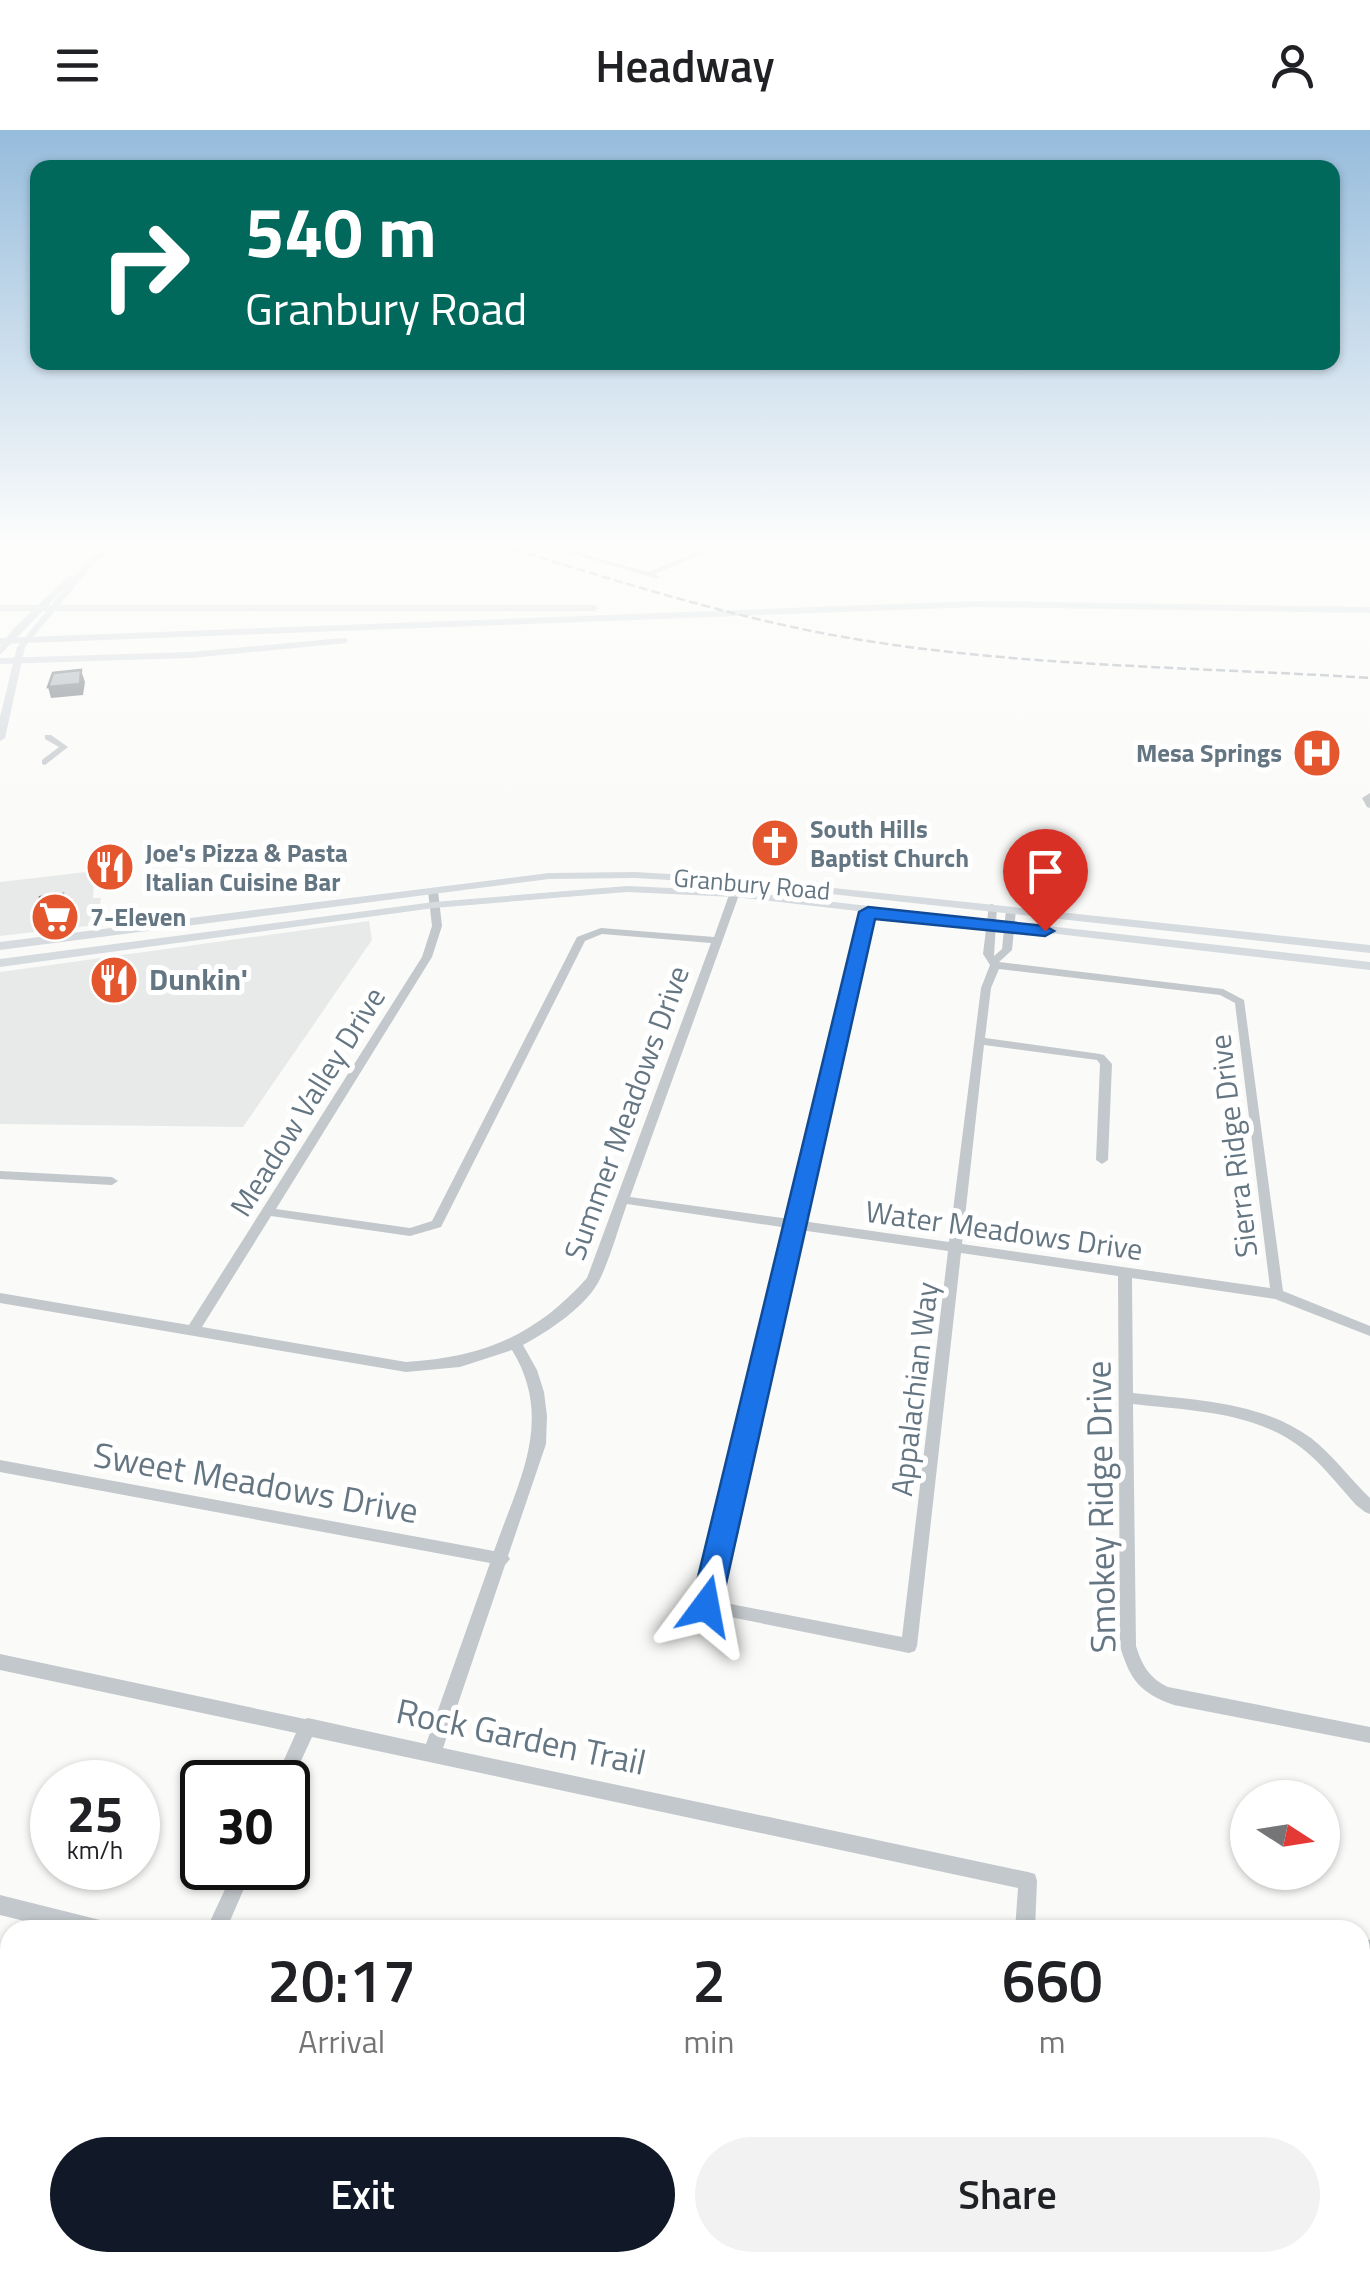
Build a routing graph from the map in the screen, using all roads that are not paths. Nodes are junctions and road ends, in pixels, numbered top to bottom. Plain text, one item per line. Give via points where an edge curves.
1 (23, 646) edge
2 (283, 646) edge
3 (17, 661) junction
4 (0, 662) edge
5 (48, 737) dead end
6 (0, 738) edge
7 (44, 762) dead end
8 (1370, 796) edge
9 (1370, 805) edge
10 (737, 888) junction
11 (433, 898) junction
12 (992, 907) junction
13 (1011, 910) junction
14 (868, 912) junction
15 (204, 919) junction
16 (990, 926) junction
17 (1009, 927) junction
18 (204, 936) junction
19 (715, 940) junction
20 (2, 945) edge
21 (1370, 949) edge
22 (995, 962) junction
23 (0, 963) edge
24 (1370, 966) edge
25 (979, 1041) junction
26 (1102, 1160) dead end
27 (0, 1175) edge
28 (112, 1180) dead end
29 (625, 1200) junction
30 (270, 1212) junction
31 (794, 1226) junction
32 (957, 1250) junction
33 (1125, 1273) junction
34 (1277, 1294) junction
35 (0, 1298) edge
36 (192, 1330) junction
37 (1370, 1330) edge
38 (516, 1346) junction
39 (1128, 1398) junction
40 (0, 1466) edge
41 (1370, 1508) edge
42 (502, 1559) junction
43 (0, 1662) edge
44 (308, 1726) junction
45 (1370, 1735) edge
46 (433, 1751) junction
47 (292, 1760) edge
48 (234, 1890) edge
49 (0, 1905) edge
50 (60, 1920) edge
51 (221, 1920) edge
52 (1026, 1920) edge

1 - 3 main road
2 - 3 highway
3 - 4 highway
3 - 6 main road
5 - 7 street via 64,746
8 - 9 street
10 - 11 main road, Granbury Road
10 - 12 main road, Granbury Road
10 - 14 main road, Granbury Road
10 - 19 street, Summer Meadows Drive
11 - 15 main road
11 - 18 main road
11 - 30 street, Meadow Valley Drive via 437,926 427,958
12 - 13 main road, Granbury Road
12 - 16 street, Appalachian Way
13 - 17 street, Appalachian Way
13 - 21 main road, Granbury Road
14 - 16 main road, Granbury Road
14 - 31 street
15 - 18 main road
15 - 20 main road
16 - 17 main road, Granbury Road
16 - 22 street, Appalachian Way via 988,954
17 - 22 street, Appalachian Way via 1005,956
17 - 24 main road, Granbury Road
18 - 23 main road
19 - 29 street, Summer Meadows Drive
19 - 30 street via 601,931 581,939 437,1224 410,1232
22 - 25 street, Appalachian Way
22 - 34 street, Sierra Ridge Drive via 1223,992 1240,1002
25 - 26 street via 1100,1057 1106,1064
25 - 32 street, Appalachian Way
27 - 28 street
29 - 31 street, Water Meadows Drive
29 - 38 street, Summer Meadows Drive via 594,1280 574,1306
30 - 36 street, Meadow Valley Drive
31 - 32 street, Water Meadows Drive
31 - 32 street, Appalachian Way via 706,1606 909,1646
32 - 33 street, Water Meadows Drive
33 - 34 street, Water Meadows Drive
33 - 39 street, Smokey Ridge Drive
34 - 37 street, Water Meadows Drive
35 - 36 street, Summer Meadows Drive
36 - 38 street, Summer Meadows Drive via 406,1367 444,1366
38 - 42 street via 541,1398 539,1444
39 - 41 street via 1284,1429 1315,1450
39 - 45 street, Smokey Ridge Drive via 1128,1646 1136,1672 1152,1691 1174,1697
40 - 42 street, Sweet Meadows Drive
42 - 46 street
43 - 44 street, Rock Garden Trail
44 - 46 street, Rock Garden Trail
44 - 47 street
46 - 52 street, Rock Garden Trail via 1028,1881
48 - 51 street
49 - 50 street

